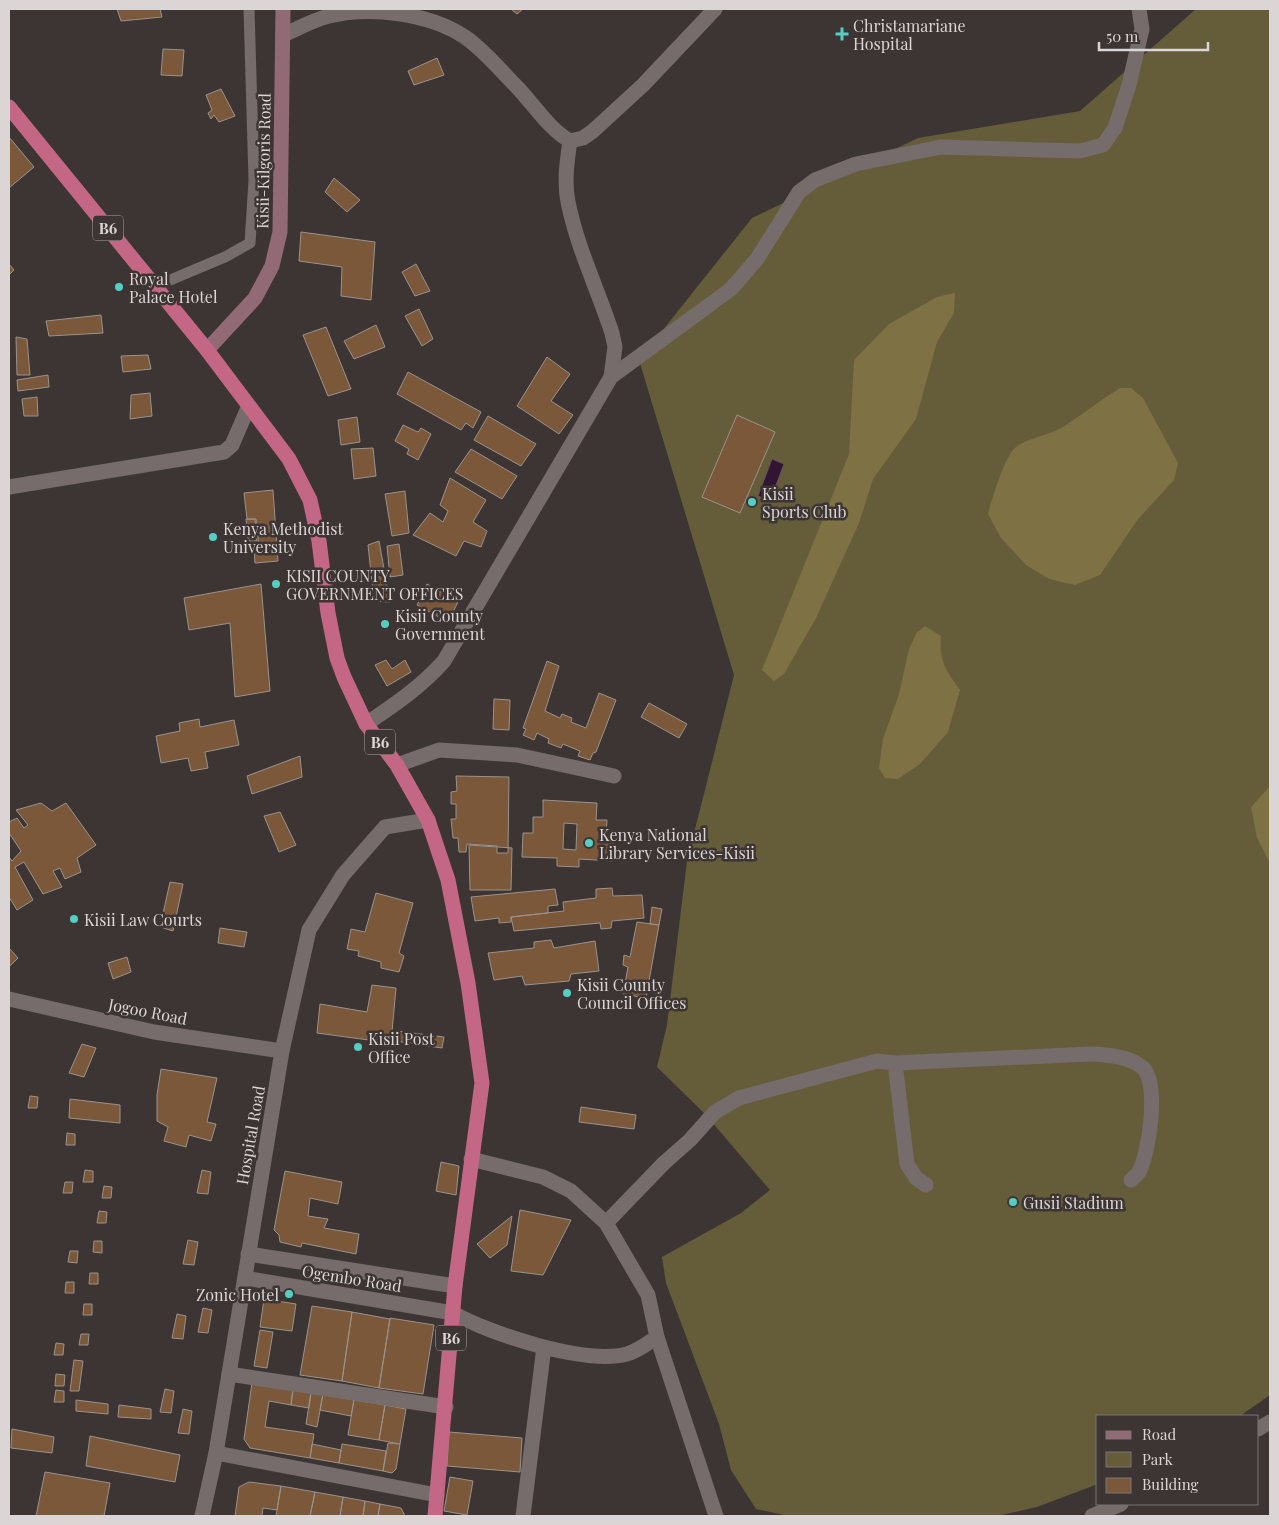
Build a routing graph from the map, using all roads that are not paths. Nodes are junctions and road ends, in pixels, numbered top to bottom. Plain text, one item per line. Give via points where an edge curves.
1 (249, 9) edge
2 (283, 9) edge
3 (715, 9) edge
4 (1139, 9) edge
5 (387, 10) edge
6 (283, 35) junction
7 (9, 106) edge
8 (570, 141) junction
9 (156, 286) junction
10 (207, 350) junction
11 (611, 378) junction
12 (248, 408) junction
13 (9, 487) edge
14 (366, 724) junction
15 (397, 765) junction
16 (614, 776) dead end
17 (428, 820) junction
18 (9, 999) edge
19 (282, 1052) junction
20 (895, 1063) junction
21 (471, 1159) junction
22 (1131, 1180) dead end
23 (926, 1185) dead end
24 (606, 1223) junction
25 (248, 1254) junction
26 (245, 1278) junction
27 (456, 1286) junction
28 (453, 1313) junction
29 (657, 1337) junction
30 (544, 1347) junction
31 (229, 1374) junction
32 (446, 1407) junction
33 (1270, 1422) edge
34 (1259, 1429) edge
35 (216, 1453) junction
36 (437, 1495) junction
37 (1120, 1505) edge
38 (202, 1516) edge
39 (435, 1516) edge
40 (523, 1516) edge
41 (716, 1516) edge
42 (1092, 1516) edge

1 - 9 street via 254,180 250,243
2 - 6 main road, Kisii-Kilgoris Road
3 - 8 street via 600,125 583,138
4 - 11 street via 1142,29 1129,85 1115,128 1103,144 1080,151 941,147 856,164 816,180 799,192 757,259 731,289
5 - 6 street via 328,16
5 - 8 street via 442,24 465,37 484,53 558,134
6 - 10 main road, Kisii-Kilgoris Road via 280,232 272,266 255,298
7 - 9 highway, B6
8 - 11 street via 566,168 567,201 580,248 612,333 615,347
9 - 10 highway, B6
10 - 12 highway, B6
11 - 14 street via 444,661 417,687
12 - 13 street via 232,445 224,452
12 - 14 highway, B6 via 289,459 310,500 337,658
14 - 15 highway, B6
15 - 16 street via 439,750 517,755
15 - 17 highway, B6
17 - 19 street, Hospital Road via 385,827 354,860 319,911 309,930
17 - 21 highway, B6 via 448,880 478,1041 482,1083
18 - 19 street, Jogoo Road via 154,1032
19 - 25 street, Hospital Road
20 - 22 street via 1090,1054 1114,1056 1142,1067 1149,1075 1151,1121 1139,1173
20 - 23 street via 907,1164 916,1178
20 - 24 street via 877,1061 739,1098 715,1112
21 - 24 street via 543,1177 571,1192
21 - 27 highway, B6
24 - 29 street via 648,1295
25 - 26 street, Hospital Road
25 - 27 street
26 - 28 street, Ogembo Road
26 - 31 street, Hospital Road
27 - 28 highway, B6
28 - 30 street via 472,1324
28 - 32 highway, B6
29 - 30 street via 626,1354 598,1356
29 - 41 street
30 - 40 street
31 - 32 street
31 - 35 street, Hospital Road
32 - 36 highway, B6
33 - 34 street
35 - 36 street
35 - 38 street, Hospital Road
36 - 39 highway, B6
37 - 42 street

